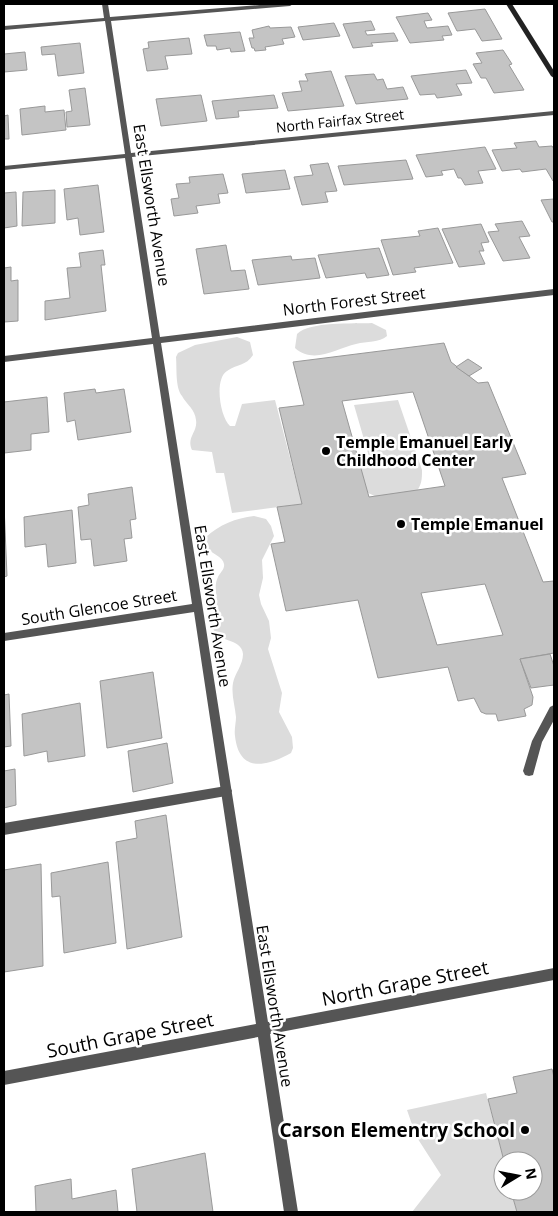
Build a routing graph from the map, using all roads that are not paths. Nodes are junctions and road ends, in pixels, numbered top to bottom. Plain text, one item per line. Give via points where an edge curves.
1 (105, 4) edge
2 (290, 4) edge
3 (509, 4) edge
4 (108, 19) junction
5 (4, 28) edge
6 (554, 76) edge
7 (554, 113) edge
8 (129, 155) junction
9 (4, 168) edge
10 (554, 292) edge
11 (157, 340) junction
12 (4, 358) edge
13 (198, 607) junction
14 (4, 637) edge
15 (554, 710) edge
16 (529, 772) dead end
17 (226, 791) junction
18 (4, 829) edge
19 (554, 974) edge
20 (263, 1029) junction
21 (4, 1078) edge
22 (291, 1212) edge

1 - 4 street, East Ellsworth Avenue
2 - 4 street
3 - 6 street
4 - 5 street
4 - 8 street, East Ellsworth Avenue
7 - 8 street, North Fairfax Street
8 - 9 street, North Fairfax Street
8 - 11 street, East Ellsworth Avenue
10 - 11 street, North Forest Street
11 - 12 street, North Forest Street
11 - 13 street, East Ellsworth Avenue
13 - 14 street, South Glencoe Street
13 - 17 street, East Ellsworth Avenue
15 - 16 street via 537,741
17 - 18 street
17 - 20 street, East Ellsworth Avenue
19 - 20 street, North Grape Street
20 - 21 street, South Grape Street
20 - 22 street, East Ellsworth Avenue

